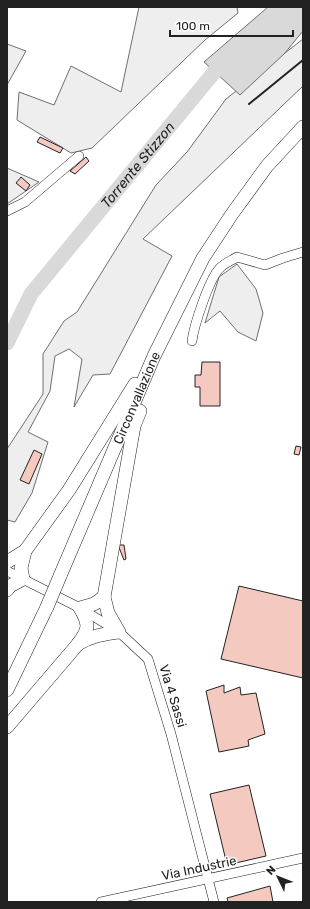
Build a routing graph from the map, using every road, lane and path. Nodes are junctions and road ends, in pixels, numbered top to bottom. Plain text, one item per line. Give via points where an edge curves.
1 (303, 127) edge
2 (79, 156) dead end
3 (7, 211) edge
4 (303, 252) edge
5 (192, 341) dead end
6 (146, 375) junction
7 (25, 551) junction
8 (7, 562) edge
9 (7, 571) edge
10 (23, 579) junction
11 (7, 590) edge
12 (104, 597) junction
13 (80, 608) junction
14 (119, 632) junction
15 (78, 644) junction
16 (7, 690) edge
17 (7, 727) edge
18 (303, 858) edge
19 (208, 880) junction
20 (101, 902) edge
21 (214, 902) edge

1 - 6 highway, Circonvallazione via 267,166 204,258
2 - 3 street via 25,202
4 - 5 street via 265,265 237,257 224,264 209,288 194,328
6 - 7 highway via 137,381 69,490
6 - 12 highway via 149,389 134,426
6 - 16 highway, Circonvallazione, bridge via 60,576
7 - 8 highway
7 - 10 highway via 21,568
9 - 10 street, Via 4 Sassi
10 - 11 highway
10 - 13 street, Via 4 Sassi
12 - 13 highway via 94,604
12 - 14 highway via 108,613
13 - 14 street, Via 4 Sassi
13 - 15 highway via 87,620 87,627
14 - 15 highway via 96,635
14 - 19 street, Via 4 Sassi via 148,659 171,734
15 - 17 highway
18 - 19 street, Via Industrie
19 - 20 street, Via Industrie
19 - 21 street, Via 4 Sassi

